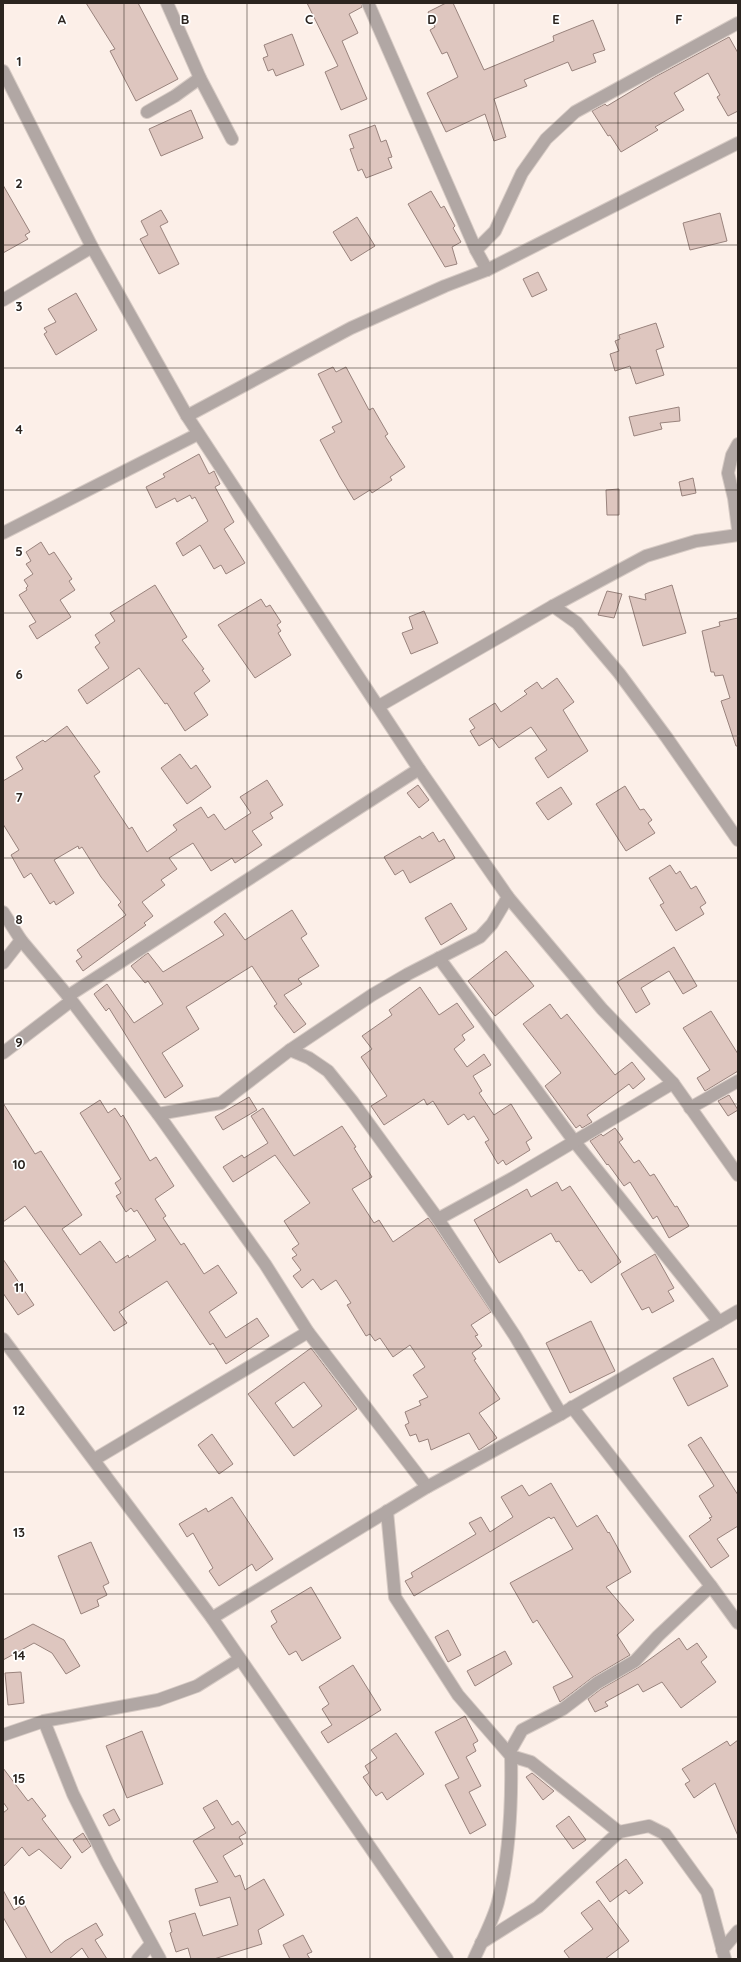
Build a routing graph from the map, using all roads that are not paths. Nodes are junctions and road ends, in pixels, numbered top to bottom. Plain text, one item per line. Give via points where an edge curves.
1 (168, 3) edge
2 (368, 3) edge
3 (738, 23) edge
4 (3, 71) edge
5 (200, 78) junction
6 (146, 112) dead end
7 (232, 139) dead end
8 (738, 143) edge
9 (92, 247) junction
10 (476, 250) junction
11 (487, 270) junction
12 (3, 300) edge
13 (187, 416) junction
14 (198, 434) junction
15 (738, 444) edge
16 (738, 529) edge
17 (3, 533) edge
18 (738, 535) edge
19 (553, 606) junction
20 (379, 706) junction
21 (420, 769) junction
22 (738, 840) edge
23 (508, 897) junction
24 (3, 912) edge
25 (22, 940) junction
26 (439, 958) junction
27 (3, 963) edge
28 (70, 998) junction
29 (290, 1050) junction
30 (3, 1053) edge
31 (738, 1081) edge
32 (672, 1083) junction
33 (690, 1108) junction
34 (158, 1114) junction
35 (574, 1140) junction
36 (738, 1175) edge
37 (438, 1218) junction
38 (738, 1311) edge
39 (719, 1322) junction
40 (308, 1332) junction
41 (3, 1339) edge
42 (572, 1407) junction
43 (561, 1414) junction
44 (94, 1459) junction
45 (427, 1487) junction
46 (387, 1511) junction
47 (711, 1586) junction
48 (212, 1618) junction
49 (738, 1623) edge
50 (240, 1659) junction
51 (44, 1720) junction
52 (3, 1735) edge
53 (510, 1754) junction
54 (619, 1832) junction
55 (738, 1931) edge
56 (481, 1943) junction
57 (151, 1944) junction
58 (723, 1955) edge
59 (138, 1959) edge
60 (160, 1959) edge
61 (447, 1959) edge
62 (474, 1959) edge

1 - 5 street
2 - 10 street
3 - 10 street via 576,112 546,139 522,173 495,231
4 - 9 street
5 - 6 street
5 - 7 street
8 - 11 street
9 - 12 street
9 - 13 street
10 - 11 street
11 - 13 street via 351,328
13 - 14 street
14 - 17 street
14 - 20 street
15 - 16 street via 732,455 728,473
18 - 19 street via 696,541 646,556
19 - 20 street
19 - 22 street via 577,623 619,673 668,738
20 - 21 street
21 - 23 street
21 - 28 street
23 - 26 street via 492,924 480,938
23 - 32 street via 602,1009
24 - 25 street
25 - 27 street
25 - 28 street
26 - 29 street via 372,994
26 - 35 street
28 - 30 street
28 - 34 street
29 - 34 street via 221,1103
29 - 37 street via 309,1058 328,1071
31 - 33 street
32 - 33 street
32 - 35 street
33 - 36 street
34 - 40 street via 266,1264
35 - 37 street via 511,1179
35 - 39 street
37 - 43 street via 515,1336
38 - 39 street
39 - 42 street
40 - 44 street
40 - 45 street
41 - 44 street
42 - 43 street
42 - 47 street
43 - 45 street
44 - 48 street
45 - 46 street
46 - 48 street
46 - 53 street via 395,1597 458,1696
47 - 49 street
47 - 53 street via 658,1636 636,1661 597,1684 563,1709 522,1730
48 - 50 street
50 - 51 street via 197,1686 158,1700
50 - 61 street
51 - 52 street
51 - 57 street via 74,1794
53 - 54 street via 531,1762
53 - 56 street via 512,1804 509,1837 498,1903
54 - 56 street via 538,1907
54 - 58 street via 649,1826 665,1834 707,1892
55 - 58 street
56 - 62 street
57 - 59 street
57 - 60 street

